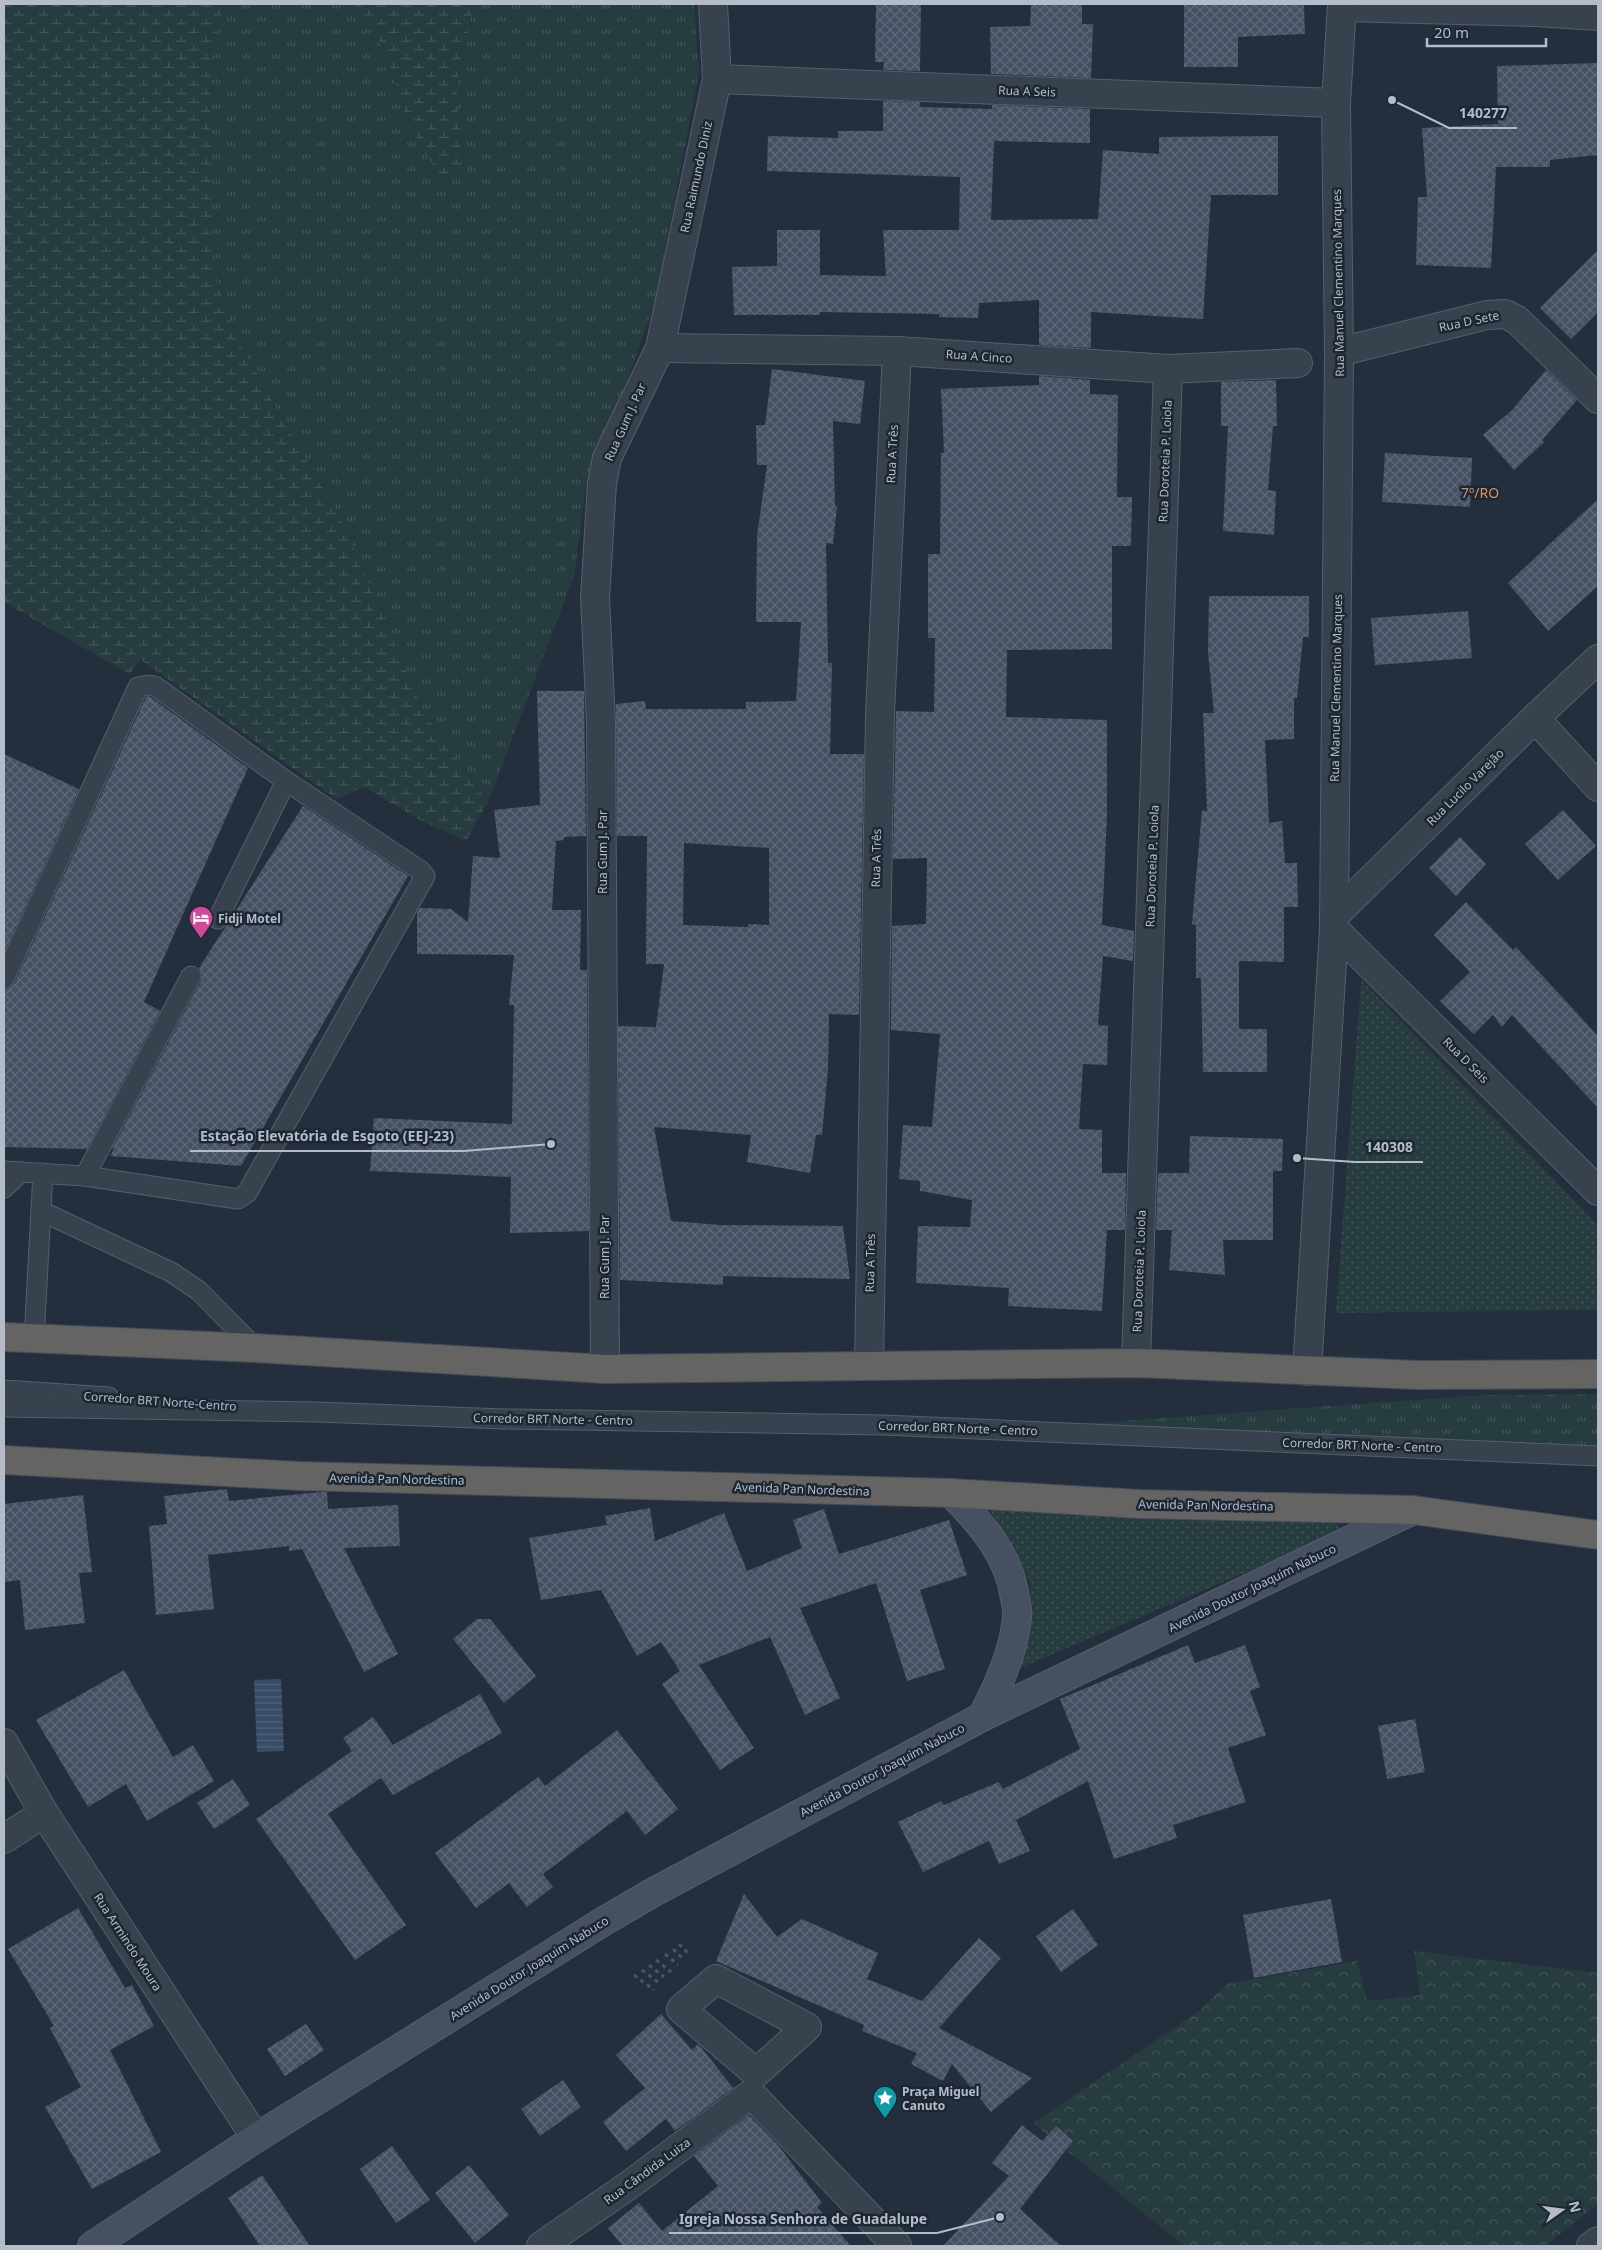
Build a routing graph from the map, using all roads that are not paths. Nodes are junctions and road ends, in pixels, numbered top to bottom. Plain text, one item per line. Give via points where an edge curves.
1 (713, 4) edge
2 (1342, 5) edge
3 (1598, 16) edge
4 (717, 78) junction
5 (1336, 102) junction
6 (660, 348) junction
7 (897, 351) junction
8 (1339, 352) junction
9 (1298, 363) dead end
10 (1168, 369) junction
11 (1598, 399) edge
12 (1598, 659) edge
13 (1535, 718) junction
14 (286, 781) junction
15 (1598, 787) edge
16 (218, 919) dead end
17 (1334, 923) junction
18 (191, 976) dead end
19 (4, 979) edge
20 (12, 1171) edge
21 (43, 1173) junction
22 (86, 1176) junction
23 (4, 1188) edge
24 (1598, 1191) edge
25 (41, 1211) junction
26 (4, 1337) edge
27 (34, 1339) junction
28 (255, 1348) junction
29 (1136, 1363) junction
30 (869, 1366) junction
31 (605, 1369) junction
32 (1307, 1371) junction
33 (1598, 1374) edge
34 (4, 1390) edge
35 (4, 1407) edge
36 (317, 1412) junction
37 (1598, 1456) edge
38 (4, 1460) edge
39 (951, 1493) junction
40 (1413, 1510) junction
41 (1598, 1535) edge
42 (982, 1717) junction
43 (4, 1743) edge
44 (44, 1813) junction
45 (4, 1839) edge
46 (256, 2138) junction
47 (1598, 2241) edge
48 (92, 2246) edge
49 (541, 2246) edge
50 (897, 2246) edge
51 (1591, 2246) edge

1 - 4 street, Rua Raimundo Diniz
2 - 3 street
2 - 5 street, Rua Manuel Clementino Marques
4 - 5 street, Rua A Seis
4 - 6 street, Rua Raimundo Diniz
5 - 8 street, Rua Manuel Clementino Marques
6 - 7 street, Rua A Cinco
6 - 31 street, Rua Gum J. Par via 607,458 602,483 595,588 601,722
7 - 10 street, Rua A Cinco
7 - 30 street, Rua A Três via 880,714
8 - 11 street, Rua D Sete via 1487,315 1505,314 1517,320
8 - 17 street, Rua Manuel Clementino Marques
9 - 10 street, Rua A Cinco
10 - 29 street, Rua Doroteia P. Loiola
12 - 13 street, Rua Lucilo Varejão
13 - 15 street
13 - 17 street, Rua Lucilo Varejão
14 - 16 lane
14 - 19 lane via 155,686 138,687
14 - 22 lane via 422,871 424,878 245,1196 238,1199
17 - 24 street, Rua D Seis
17 - 32 street, Rua Manuel Clementino Marques
18 - 22 lane
20 - 21 lane
20 - 23 lane
21 - 22 lane
21 - 25 lane
25 - 27 lane
25 - 28 lane via 171,1272 199,1291
26 - 27 highway
27 - 28 highway
28 - 31 highway
29 - 30 highway
29 - 32 highway
30 - 31 highway
32 - 33 highway via 1418,1375
34 - 36 lane, Corredor BRT Norte-Centro
35 - 36 lane
36 - 37 lane, Corredor BRT Norte - Centro via 504,1419 884,1425
38 - 39 highway, Avenida Pan Nordestina via 299,1476
39 - 40 highway, Avenida Pan Nordestina via 1139,1504
39 - 42 main road via 980,1522 1003,1557 1014,1586 1018,1616 1012,1643 997,1687
40 - 41 highway, Avenida Pan Nordestina
40 - 42 main road, Avenida Doutor Joaquim Nabuco
42 - 46 main road, Avenida Doutor Joaquim Nabuco via 626,1908
43 - 44 street, Rua Armindo Moura
44 - 45 street
44 - 46 street, Rua Armindo Moura
46 - 48 main road, Avenida Doutor Joaquim Nabuco
47 - 51 street
49 - 50 street, Rua Cândida Luiza via 632,2184 752,2094

